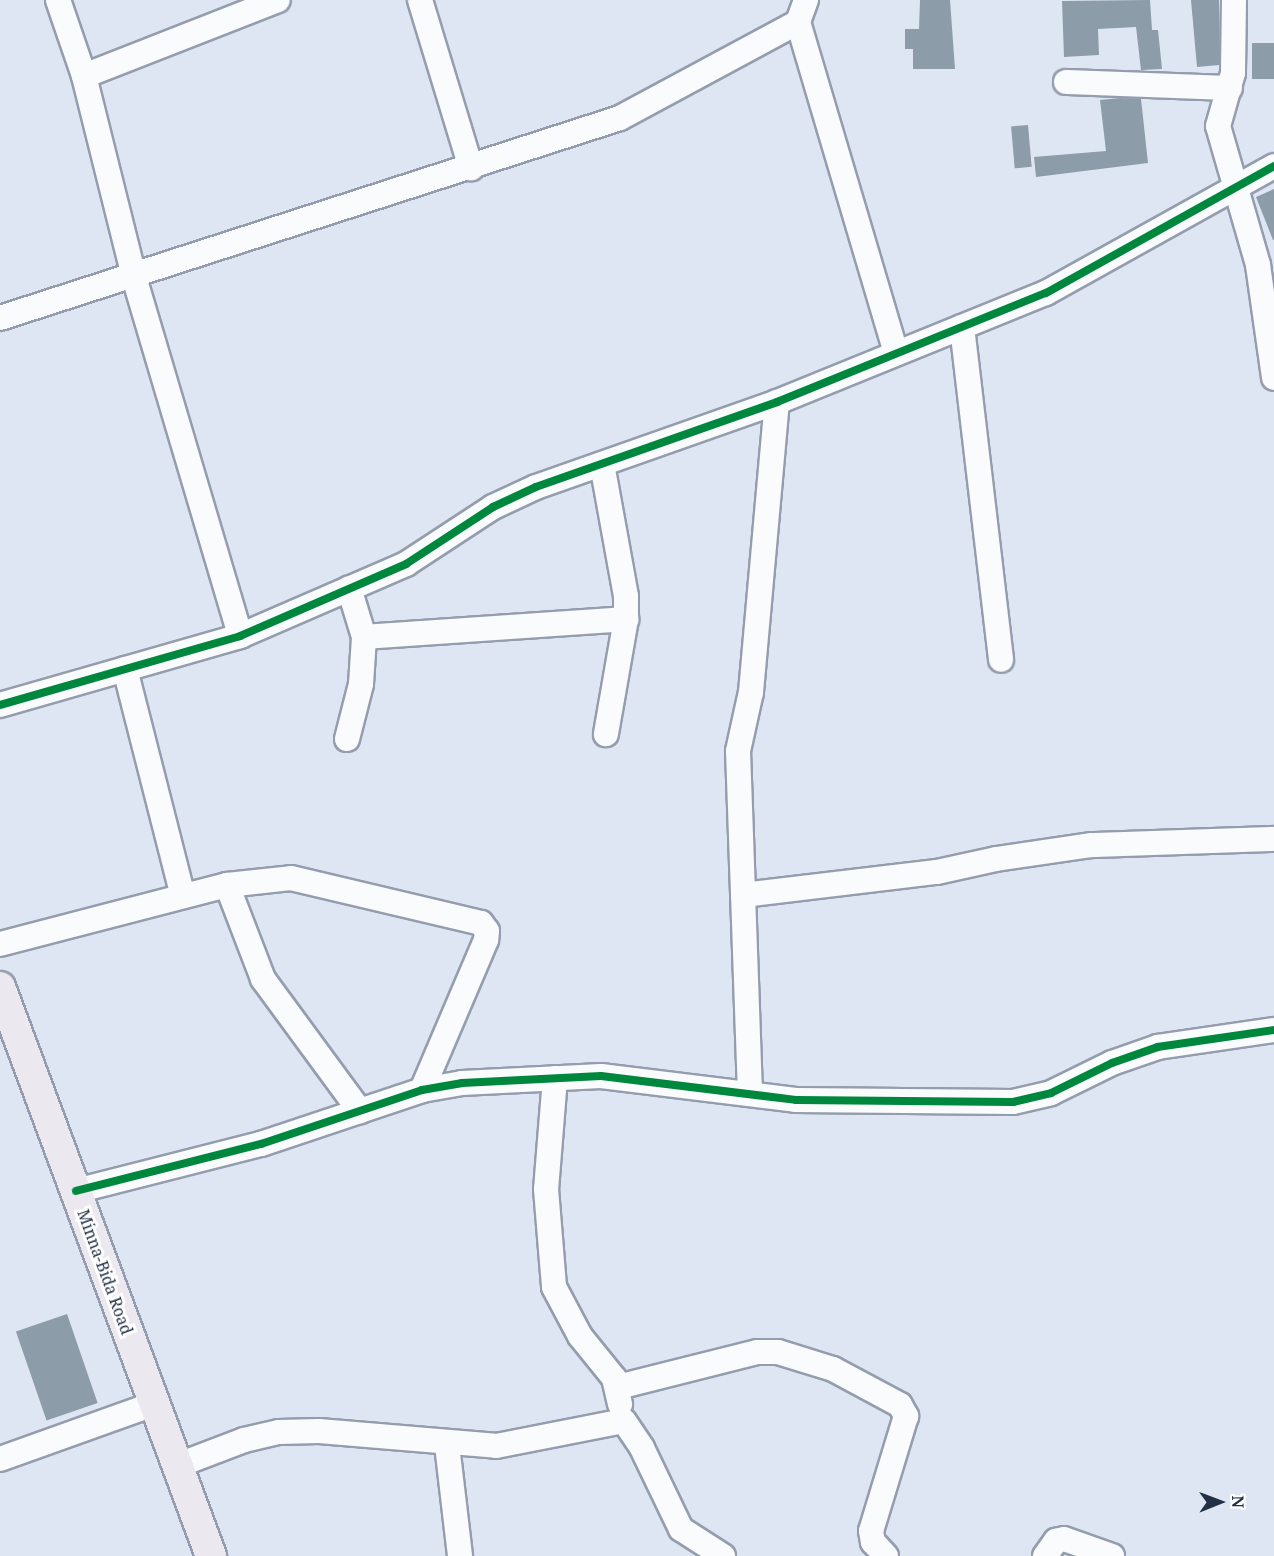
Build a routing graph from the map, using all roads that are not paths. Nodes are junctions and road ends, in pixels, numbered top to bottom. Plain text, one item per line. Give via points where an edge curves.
1 (58, 0) edge
2 (278, 0) edge
3 (420, 0) edge
4 (1234, 0) edge
5 (243, 7) edge
6 (802, 11) edge
7 (84, 76) junction
8 (1066, 82) dead end
9 (1230, 88) junction
10 (1274, 166) edge
11 (471, 168) junction
12 (1233, 186) junction
13 (134, 277) junction
14 (0, 318) edge
15 (962, 327) junction
16 (896, 352) junction
17 (1274, 378) edge
18 (777, 402) junction
19 (602, 464) junction
20 (349, 588) junction
21 (626, 619) junction
22 (240, 636) junction
23 (364, 637) junction
24 (1001, 660) dead end
25 (125, 669) junction
26 (0, 705) edge
27 (606, 734) dead end
28 (347, 739) dead end
29 (1274, 838) edge
30 (227, 885) junction
31 (743, 895) junction
32 (183, 896) junction
33 (0, 944) edge
34 (0, 987) edge
35 (1274, 1030) edge
36 (555, 1078) junction
37 (422, 1090) junction
38 (750, 1094) junction
39 (360, 1111) junction
40 (76, 1191) junction
41 (618, 1388) junction
42 (154, 1404) junction
43 (624, 1421) junction
44 (447, 1445) junction
45 (0, 1459) edge
46 (176, 1466) junction
47 (211, 1556) edge
48 (460, 1556) edge
49 (723, 1556) edge
50 (886, 1556) edge
51 (1045, 1556) edge
52 (1112, 1556) edge

1 - 7 street
2 - 5 street
3 - 11 street
4 - 9 street
5 - 7 street
6 - 11 street via 620,118
6 - 16 street
7 - 13 street
8 - 9 street
9 - 12 street via 1218,126
10 - 12 street
11 - 13 street
12 - 15 street via 1046,293
12 - 17 street via 1260,275
13 - 14 street
13 - 22 street
15 - 16 street
15 - 24 street
16 - 18 street
18 - 19 street
18 - 31 street via 751,692 738,751
19 - 20 street via 493,507 406,564
19 - 21 street via 626,596
20 - 22 street
20 - 23 street
21 - 23 street
21 - 27 street
22 - 25 street
23 - 28 street via 361,684
25 - 26 street
25 - 32 street
29 - 31 street via 1092,845 920,874
30 - 32 street
30 - 37 street via 291,878 312,880 481,922 487,931 486,940
30 - 39 street via 262,979
31 - 38 street
32 - 33 street
34 - 40 main road, Minna-Bida Road
35 - 38 street via 1158,1047 1112,1063 1051,1093 1013,1102 796,1100
36 - 37 street via 462,1083
36 - 38 street via 601,1076
36 - 41 street via 546,1189 554,1287 580,1336
37 - 39 street
39 - 40 street via 261,1144
40 - 42 main road, Minna-Bida Road
41 - 43 street
41 - 50 street via 757,1352 778,1352 833,1369 900,1405 906,1416 871,1532 873,1542
42 - 45 street
42 - 46 main road, Minna-Bida Road
43 - 44 street via 496,1446
43 - 49 street via 642,1448 681,1528
44 - 46 street via 319,1431 279,1432 244,1440
44 - 48 street
46 - 47 main road, Minna-Bida Road
51 - 52 street via 1056,1541 1065,1539

